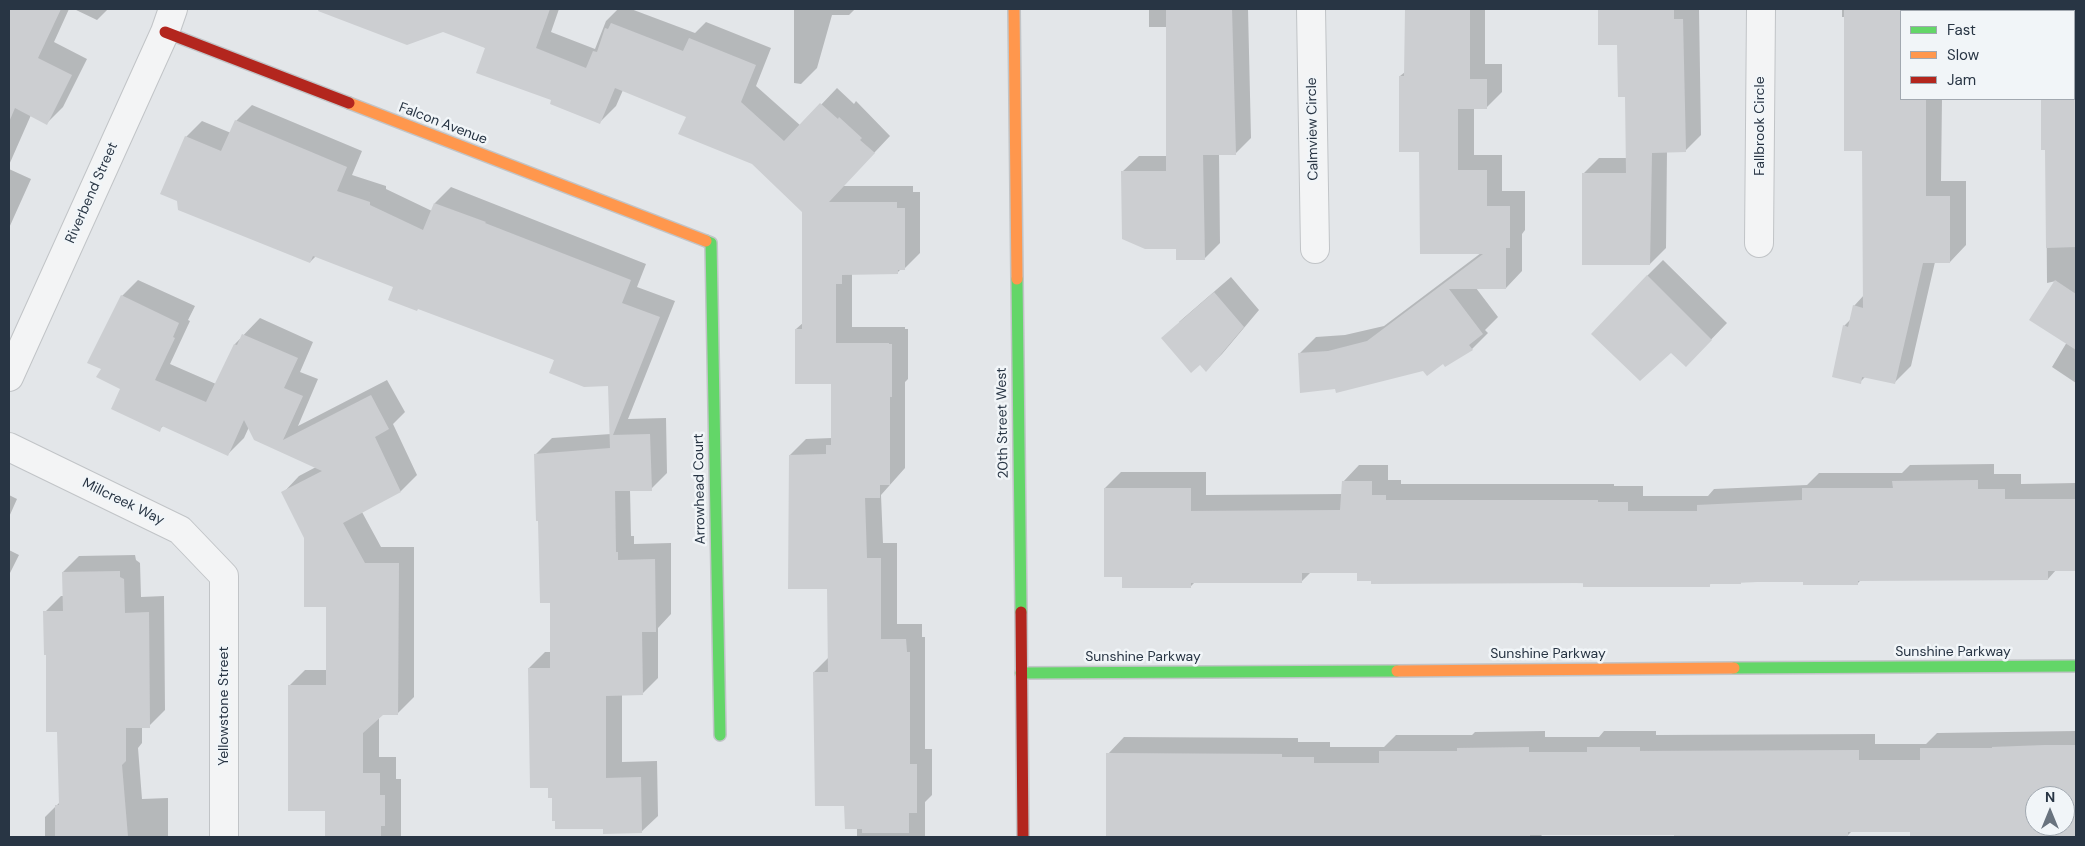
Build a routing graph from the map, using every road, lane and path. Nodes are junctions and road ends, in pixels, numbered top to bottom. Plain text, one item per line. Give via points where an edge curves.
1 (1014, 9) edge
2 (1310, 9) edge
3 (1761, 9) edge
4 (169, 20) edge
5 (1759, 243) dead end
6 (711, 244) joint
7 (1314, 249) dead end
8 (9, 377) edge
9 (9, 446) edge
10 (224, 576) joint
11 (2076, 666) edge
12 (1021, 673) junction
13 (720, 735) dead end
14 (224, 837) edge
15 (1023, 837) edge

1 - 12 street, 20th Street West
2 - 7 street, Calmview Circle
3 - 5 street, Fallbrook Circle
4 - 6 street, Falcon Avenue
4 - 8 street, Riverbend Street
6 - 13 street, Arrowhead Court
9 - 10 street, Millcreek Way via 180,530
10 - 14 street, Yellowstone Street
11 - 12 street, Sunshine Parkway
12 - 15 street, 20th Street West

